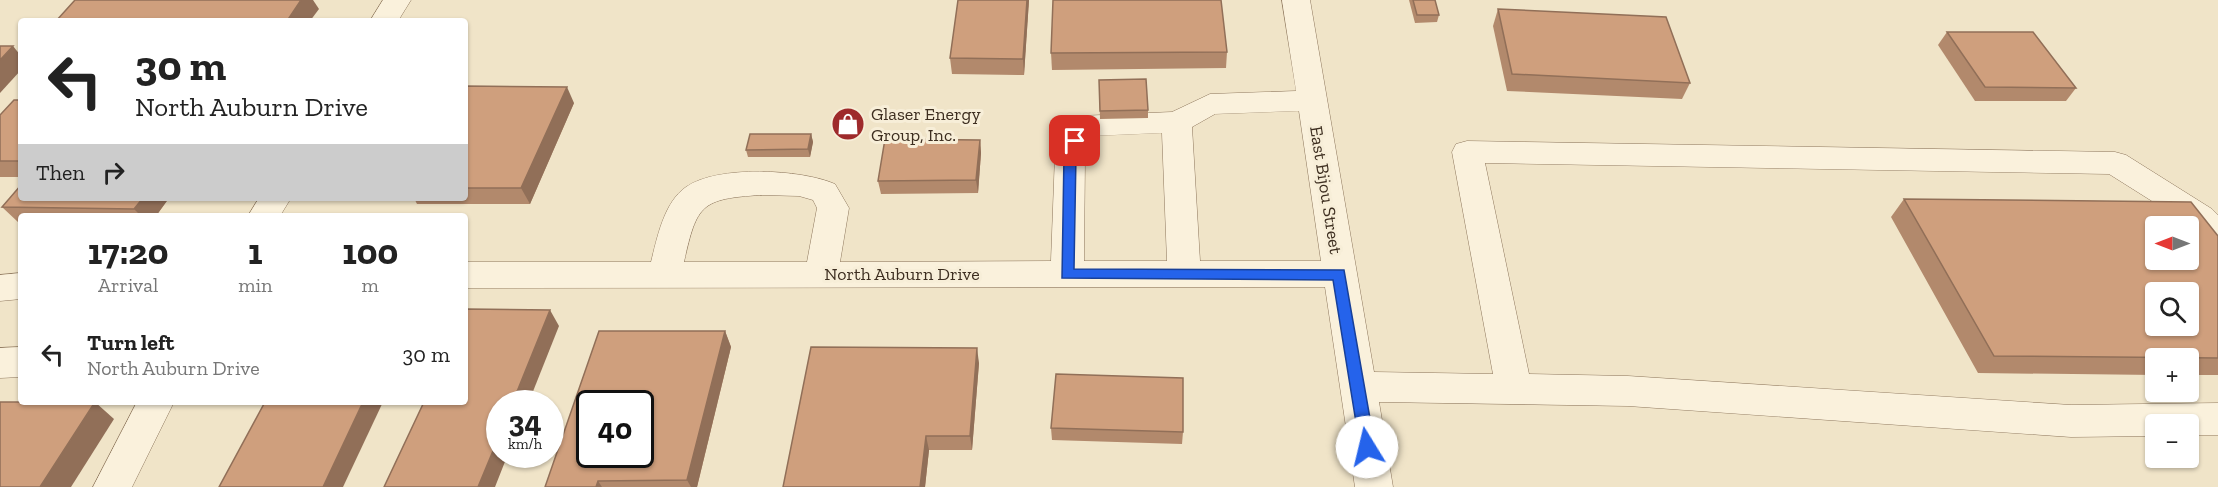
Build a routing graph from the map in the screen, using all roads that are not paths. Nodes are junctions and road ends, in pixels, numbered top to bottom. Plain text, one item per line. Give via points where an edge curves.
1 (397, 0) edge
2 (1296, 0) edge
3 (386, 18) edge
4 (1312, 101) junction
5 (1178, 122) junction
6 (2218, 236) edge
7 (664, 274) junction
8 (821, 274) junction
9 (1067, 274) junction
10 (1184, 274) junction
11 (1339, 274) junction
12 (468, 275) edge
13 (18, 286) edge
14 (0, 288) edge
15 (18, 362) edge
16 (0, 363) edge
17 (1358, 387) junction
18 (1514, 388) junction
19 (154, 405) edge
20 (2218, 419) edge
21 (112, 487) edge
22 (1374, 487) edge

1 - 3 street
2 - 4 street, East Bijou Street
4 - 5 street via 1210,104
4 - 11 street, East Bijou Street
5 - 9 street via 1079,126 1070,155
5 - 10 street
6 - 18 street via 2201,217 2115,163 1467,152
7 - 8 street, North Auburn Drive
7 - 8 street via 685,209 698,194 725,185 805,185 824,192 833,208
7 - 12 street, North Auburn Drive
8 - 9 street, North Auburn Drive
9 - 10 street, North Auburn Drive
10 - 11 street, North Auburn Drive
11 - 17 street, East Bijou Street
13 - 14 street
15 - 16 street
17 - 18 street
17 - 22 street, East Bijou Street
18 - 20 street via 1628,391 2071,421
19 - 21 street

